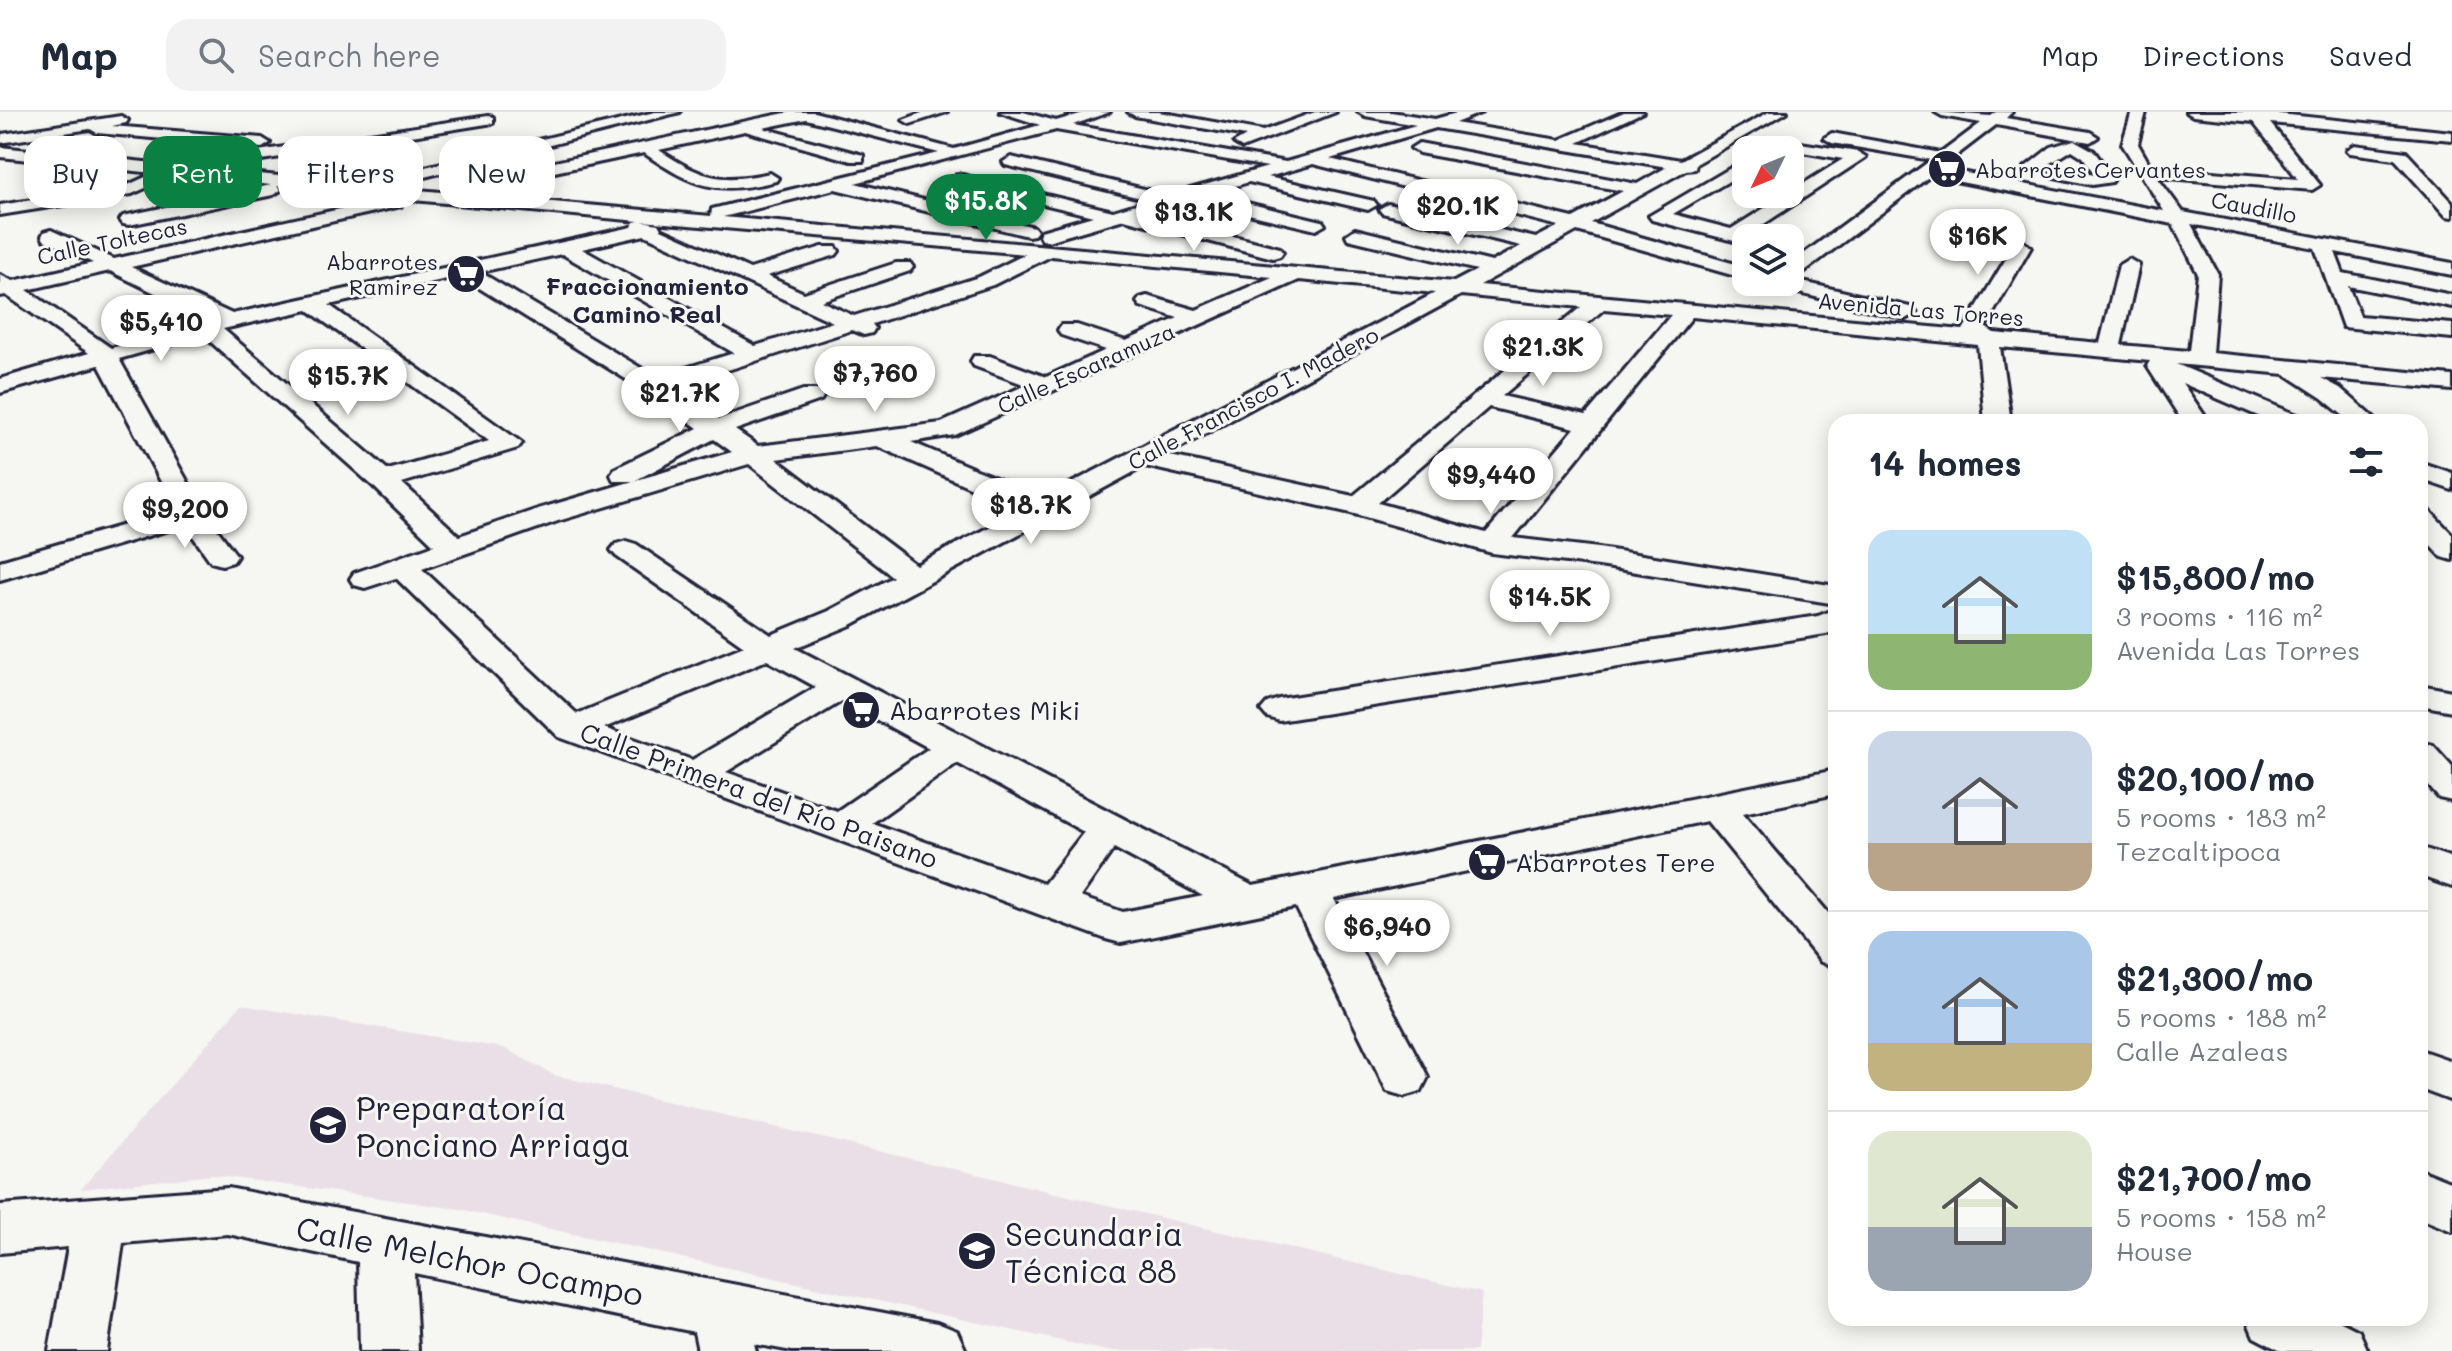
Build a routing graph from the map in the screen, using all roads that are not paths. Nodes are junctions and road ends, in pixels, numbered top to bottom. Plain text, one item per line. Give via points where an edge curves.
1 (471, 112) edge
2 (673, 112) edge
3 (868, 112) edge
4 (940, 112) edge
5 (1007, 112) edge
6 (1086, 112) edge
7 (1103, 112) edge
8 (1135, 112) edge
9 (1329, 112) edge
10 (1365, 112) edge
11 (1476, 112) edge
12 (1636, 112) edge
13 (1942, 112) edge
14 (2139, 112) edge
15 (2193, 112) edge
16 (802, 113) edge
17 (69, 114) dead end
18 (2255, 115) edge
19 (1767, 116) edge
20 (2000, 116) edge
21 (128, 119) dead end
22 (910, 120) dead end
23 (690, 121) dead end
24 (838, 122) junction
25 (1052, 124) junction
26 (1435, 124) junction
27 (502, 125) junction
28 (0, 127) edge
29 (745, 128) junction
30 (97, 129) dead end
31 (1879, 132) dead end
32 (1263, 135) junction
33 (411, 136) edge
34 (528, 136) edge
35 (2452, 136) edge
36 (0, 139) edge
37 (555, 140) edge
38 (591, 141) dead end
39 (684, 141) junction
40 (911, 141) junction
41 (2116, 141) junction
42 (1859, 142) junction
43 (2277, 142) junction
44 (278, 145) edge
45 (1559, 145) junction
46 (2308, 145) dead end
47 (1419, 148) dead end
48 (2339, 148) dead end
49 (648, 149) junction
50 (711, 149) dead end
51 (1804, 149) edge
52 (947, 150) junction
53 (0, 152) edge
54 (1045, 152) dead end
55 (1214, 152) junction
56 (870, 153) junction
57 (1949, 155) junction
58 (1979, 158) dead end
59 (1312, 159) junction
60 (752, 161) dead end
61 (2405, 161) junction
62 (0, 165) edge
63 (1682, 165) junction
64 (143, 166) edge
65 (1289, 166) junction
66 (24, 167) edge
67 (787, 171) junction
68 (1732, 171) edge
69 (1928, 171) junction
70 (2146, 171) junction
71 (2438, 171) dead end
72 (1190, 173) dead end
73 (826, 177) junction
74 (1732, 177) edge
75 (958, 179) dead end
76 (1242, 179) junction
77 (143, 186) edge
78 (1804, 187) edge
79 (278, 188) edge
80 (1811, 188) junction
81 (1639, 189) junction
82 (1804, 192) edge
83 (2036, 192) junction
84 (1190, 195) junction
85 (24, 196) edge
86 (423, 196) edge
87 (1170, 200) junction
88 (1885, 202) junction
89 (0, 203) edge
90 (1368, 205) dead end
91 (378, 208) edge
92 (457, 208) edge
93 (551, 208) edge
94 (1778, 208) edge
95 (1388, 209) dead end
96 (0, 210) edge
97 (2014, 211) dead end
98 (2452, 212) edge
99 (1120, 215) junction
100 (424, 217) dead end
101 (2178, 218) junction
102 (682, 219) junction
103 (129, 220) dead end
104 (1574, 224) junction
105 (1316, 225) dead end
106 (643, 228) junction
107 (1355, 235) dead end
108 (51, 236) dead end
109 (1048, 243) junction
110 (1537, 244) junction
111 (2323, 244) junction
112 (564, 247) junction
113 (2022, 247) dead end
114 (829, 251) dead end
115 (1273, 252) dead end
116 (1804, 263) edge
117 (110, 265) junction
118 (2129, 265) dead end
119 (903, 267) dead end
120 (460, 268) junction
121 (1493, 268) junction
122 (1732, 269) edge
123 (2452, 269) edge
124 (1297, 274) junction
125 (748, 276) junction
126 (2336, 278) junction
127 (4, 286) edge
128 (1804, 289) edge
129 (1455, 290) junction
130 (800, 301) junction
131 (2452, 301) edge
132 (311, 302) junction
133 (1147, 302) dead end
134 (1599, 302) junction
135 (1686, 311) junction
136 (1200, 318) junction
137 (216, 323) junction
138 (854, 325) junction
139 (1069, 330) dead end
140 (2452, 331) edge
141 (879, 334) dead end
142 (1981, 334) junction
143 (2111, 343) junction
144 (1129, 350) junction
145 (103, 353) junction
146 (754, 355) junction
147 (2200, 355) junction
148 (2154, 356) junction
149 (982, 361) dead end
150 (2288, 368) junction
151 (2399, 378) junction
152 (2452, 383) edge
153 (0, 384) edge
154 (1047, 385) junction
155 (653, 386) junction
156 (812, 395) dead end
157 (1484, 399) junction
158 (2452, 405) edge
159 (1996, 414) edge
160 (2191, 414) edge
161 (2276, 414) edge
162 (2356, 414) edge
163 (1592, 424) junction
164 (715, 429) junction
165 (879, 438) junction
166 (753, 454) junction
167 (1142, 457) junction
168 (1291, 464) dead end
169 (2428, 473) edge
170 (383, 480) junction
171 (2452, 482) edge
172 (1259, 485) junction
173 (1358, 506) junction
174 (1044, 509) junction
175 (192, 514) junction
176 (548, 515) junction
177 (2428, 526) edge
178 (1492, 544) junction
179 (453, 547) junction
180 (626, 550) dead end
181 (2452, 551) edge
182 (222, 556) dead end
183 (401, 566) junction
184 (0, 571) edge
185 (365, 579) dead end
186 (914, 579) junction
187 (1828, 594) edge
188 (1828, 623) edge
189 (767, 647) junction
190 (841, 687) junction
191 (2428, 696) edge
192 (2452, 701) edge
193 (1279, 710) dead end
194 (572, 729) junction
195 (955, 747) junction
196 (2428, 762) edge
197 (697, 773) junction
198 (1828, 784) edge
199 (2452, 789) edge
200 (1716, 806) junction
201 (842, 826) junction
202 (1107, 828) junction
203 (2428, 864) edge
204 (2452, 873) edge
205 (1308, 890) junction
206 (1248, 902) junction
207 (1052, 903) junction
208 (1828, 941) edge
209 (2428, 1072) edge
210 (1404, 1077) dead end
211 (2452, 1081) edge
212 (2428, 1197) edge
213 (2452, 1208) edge
214 (99, 1222) junction
215 (0, 1229) edge
216 (385, 1242) junction
217 (2290, 1326) edge
218 (722, 1331) edge
219 (78, 1351) edge
220 (389, 1351) edge
221 (937, 1351) edge
222 (2339, 1351) edge

1 - 27 street
2 - 37 street
3 - 24 street
4 - 22 street
5 - 25 street
6 - 25 street
7 - 25 street
8 - 32 street
9 - 32 street
10 - 26 street
11 - 26 street
12 - 45 street
13 - 20 street
14 - 41 street
15 - 18 street
16 - 24 street
16 - 29 street, Calle Toltecas
17 - 28 street
18 - 35 street
18 - 43 street
19 - 42 street
19 - 63 street, Calle Francisco I. Madero
20 - 41 street
20 - 57 street
21 - 36 street
23 - 38 street
24 - 40 street
25 - 52 street
25 - 55 street
25 - 73 street
26 - 45 street
26 - 59 street
27 - 33 street
27 - 34 street
29 - 39 street, Calle Toltecas
29 - 56 street
30 - 44 street
31 - 42 street
32 - 55 street
39 - 49 street, Calle Toltecas
39 - 50 street
40 - 52 street
40 - 56 street
41 - 70 street
42 - 57 street
43 - 46 street
43 - 70 street via 2312,185
45 - 63 street
47 - 81 street
48 - 61 street
49 - 67 street via 696,181 734,187
49 - 86 street, Calle Toltecas
51 - 80 street via 1858,157
52 - 73 street
53 - 64 street, Avenida Las Torres
54 - 87 street via 1011,162
55 - 65 street
56 - 73 street
57 - 58 street
57 - 69 street
59 - 65 street
59 - 104 street
60 - 67 street
61 - 71 street
61 - 98 street
62 - 66 street
63 - 68 street
63 - 81 street, Calle Francisco I. Madero
65 - 76 street
67 - 73 street
69 - 83 street, Caudillo
69 - 88 street
70 - 101 street
72 - 76 street
73 - 102 street
73 - 109 street
74 - 94 street via 1658,216 1734,235
75 - 99 street
76 - 84 street
76 - 90 street
77 - 96 street
78 - 80 street
79 - 103 street
80 - 82 street
80 - 88 street
81 - 104 street, Calle Francisco I. Madero
83 - 97 street
83 - 101 street, Caudillo
84 - 87 street
84 - 105 street
85 - 89 street
87 - 99 street
88 - 116 street
91 - 117 street, Calle Toltecas via 296,231 269,231
92 - 100 street
93 - 102 street, Avenida Las Torres
95 - 110 street
99 - 109 street
99 - 115 street
101 - 111 street, Caudillo
101 - 147 street via 2208,274
102 - 106 street
102 - 109 street, Avenida Las Torres
104 - 110 street, Calle Francisco I. Madero
104 - 122 street
106 - 112 street
106 - 125 street
106 - 137 street via 454,265
107 - 121 street
108 - 117 street
109 - 124 street, Avenida Las Torres
109 - 138 street via 986,281
110 - 121 street, Calle Francisco I. Madero
111 - 123 street, Caudillo
111 - 126 street
112 - 120 street
112 - 146 street
113 - 142 street
114 - 125 street
117 - 127 street, Calle Toltecas
117 - 137 street
118 - 143 street
119 - 130 street
120 - 132 street
120 - 155 street
121 - 129 street, Calle Francisco I. Madero
124 - 129 street, Avenida Las Torres
124 - 136 street, Calle Escaramuza
125 - 130 street
126 - 131 street
126 - 140 street via 2351,322
127 - 145 street
128 - 142 street
129 - 134 street, Avenida Las Torres
129 - 167 street, Calle Francisco I. Madero
130 - 138 street
132 - 137 street
132 - 170 street via 509,443
133 - 136 street
134 - 135 street, Avenida Las Torres
134 - 157 street
135 - 142 street, Avenida Las Torres
135 - 163 street
136 - 144 street, Calle Escaramuza
137 - 145 street
137 - 170 street
138 - 141 street
138 - 146 street
139 - 144 street
142 - 143 street
142 - 148 street, Avenida Las Torres
142 - 159 street
143 - 148 street
144 - 154 street, Calle Escaramuza
145 - 153 street
145 - 175 street
146 - 155 street
147 - 148 street
147 - 150 street
148 - 160 street
148 - 161 street
149 - 154 street
150 - 151 street
150 - 162 street
151 - 152 street
151 - 158 street
154 - 165 street, Calle Escaramuza via 946,430
155 - 164 street
156 - 164 street
157 - 163 street
157 - 173 street
163 - 178 street
164 - 166 street
164 - 176 street
165 - 166 street, Calle Escaramuza
165 - 174 street
166 - 176 street, Calle Escaramuza
166 - 186 street
167 - 172 street
167 - 174 street, Calle Francisco I. Madero
168 - 172 street
169 - 171 street
170 - 179 street
172 - 173 street
173 - 178 street
174 - 186 street, Calle Francisco I. Madero
175 - 182 street
175 - 184 street
176 - 179 street, Calle Escaramuza
177 - 181 street
178 - 187 street
179 - 183 street, Calle Escaramuza
180 - 189 street
183 - 185 street, Calle Escaramuza
183 - 194 street, Calle Primera del Río Paisano
186 - 189 street, Calle Francisco I. Madero via 840,618
188 - 193 street
189 - 190 street
189 - 194 street, Calle Francisco I. Madero
190 - 195 street
190 - 197 street
191 - 192 street
194 - 197 street, Calle Primera del Río Paisano
195 - 201 street
195 - 202 street
196 - 199 street
197 - 201 street, Calle Primera del Río Paisano
198 - 200 street
200 - 205 street
200 - 208 street
201 - 207 street, Calle Primera del Río Paisano
202 - 206 street
202 - 207 street
203 - 204 street
205 - 206 street
205 - 210 street
206 - 207 street, Calle Primera del Río Paisano via 1121,928
209 - 211 street
212 - 213 street
214 - 215 street, Calle Melchor Ocampo
214 - 216 street, Calle Melchor Ocampo via 228,1211
214 - 219 street
216 - 218 street, Calle Melchor Ocampo
216 - 220 street
217 - 222 street
218 - 221 street, Calle Melchor Ocampo

